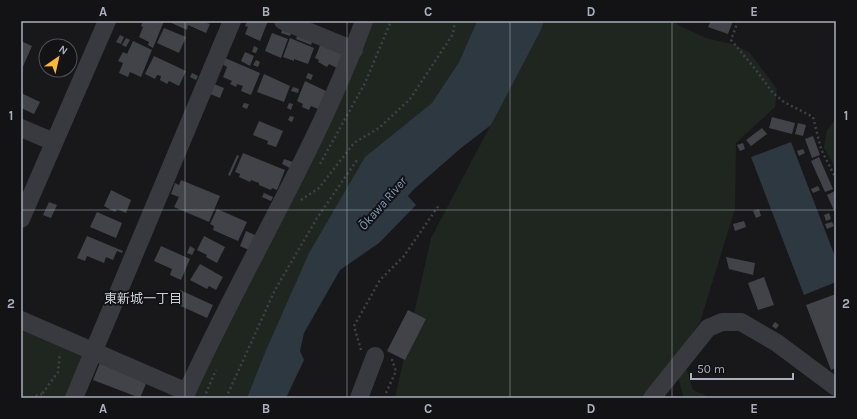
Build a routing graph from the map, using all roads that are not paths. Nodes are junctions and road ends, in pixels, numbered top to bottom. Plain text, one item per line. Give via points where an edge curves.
1 (107, 21) edge
2 (232, 21) edge
3 (282, 21) edge
4 (364, 21) edge
5 (354, 50) junction
6 (21, 128) edge
7 (54, 142) junction
8 (21, 219) edge
9 (21, 320) edge
10 (94, 352) junction
11 (375, 356) road end
12 (836, 387) edge
13 (185, 395) edge
14 (74, 398) edge
15 (359, 398) edge
16 (652, 398) edge

1 - 7 street
2 - 10 street
3 - 5 street
4 - 5 street
5 - 13 street via 321,122
6 - 7 street
7 - 8 street
9 - 10 street
10 - 13 street
10 - 14 street
11 - 15 street
12 - 16 street via 777,343 741,322 722,322 708,328

